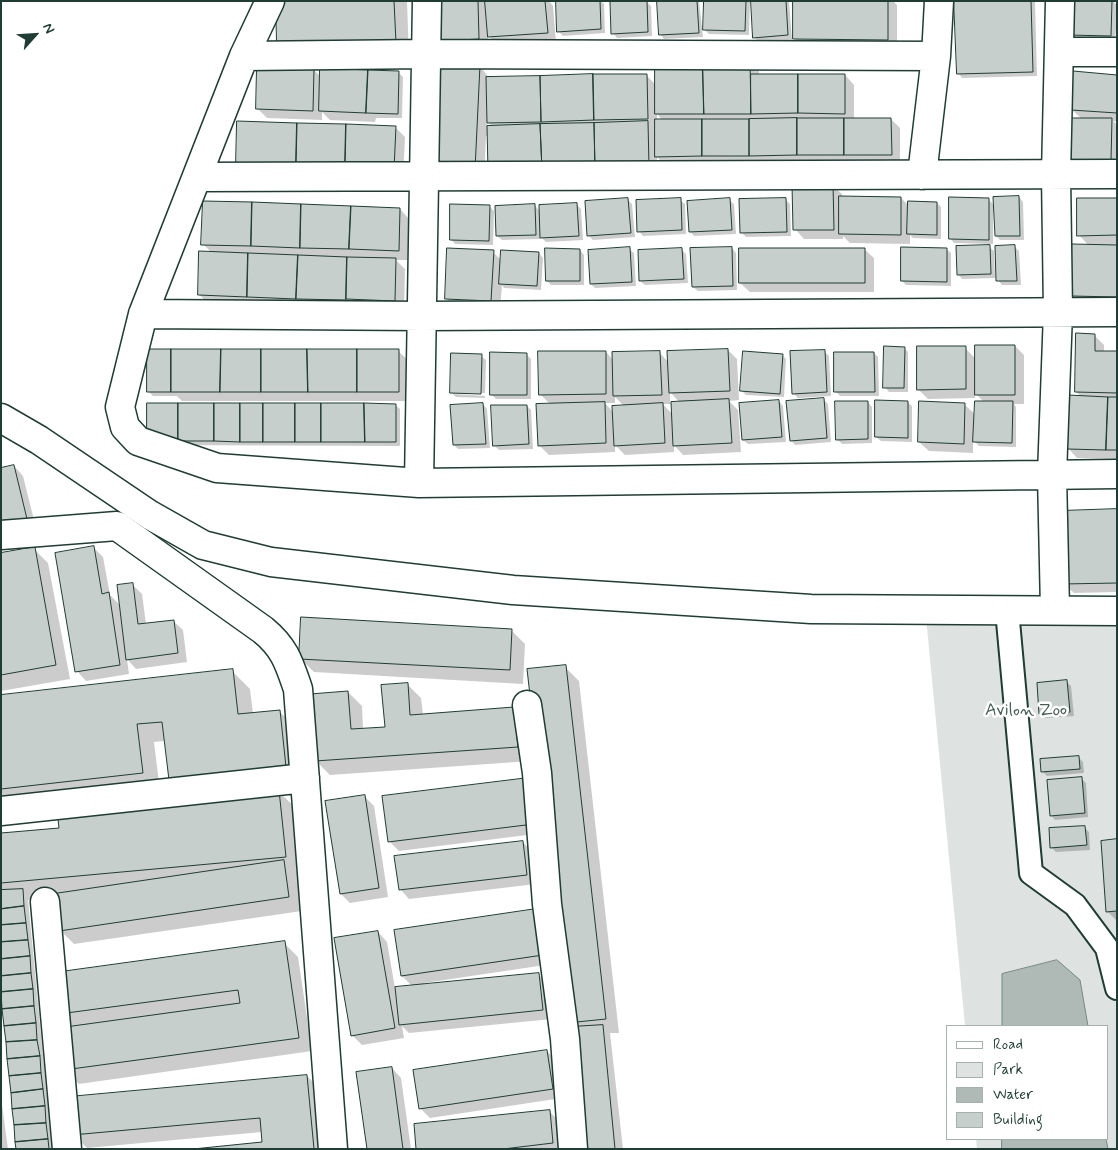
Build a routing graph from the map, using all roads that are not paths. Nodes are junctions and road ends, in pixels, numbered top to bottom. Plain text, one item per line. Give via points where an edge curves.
1 (270, 1) edge
2 (427, 1) edge
3 (939, 1) edge
4 (1060, 1) edge
5 (1060, 52) junction
6 (1117, 52) edge
7 (426, 54) junction
8 (244, 56) junction
9 (936, 56) junction
10 (1117, 174) edge
11 (922, 175) junction
12 (1056, 175) junction
13 (197, 177) junction
14 (424, 177) junction
15 (1058, 312) junction
16 (1117, 312) edge
17 (143, 314) junction
18 (422, 316) junction
19 (1, 418) edge
20 (1117, 474) edge
21 (1052, 475) junction
22 (419, 482) junction
23 (1, 535) edge
24 (1055, 609) junction
25 (1007, 610) junction
26 (1117, 611) edge
27 (527, 705) dead end
28 (304, 778) junction
29 (1, 812) edge
30 (45, 902) dead end
31 (1117, 988) edge
32 (67, 1149) edge
33 (333, 1149) edge
34 (573, 1149) edge

1 - 8 street
2 - 7 street
3 - 9 street
4 - 5 street
5 - 6 street
5 - 12 street
7 - 8 street
7 - 9 street
7 - 14 street
8 - 13 street
9 - 11 street
10 - 12 street
11 - 12 street
11 - 14 street
12 - 15 street
13 - 14 street
13 - 17 street
14 - 18 street
15 - 16 street
15 - 18 street
15 - 21 street
17 - 18 street
17 - 22 street via 120,407 125,427 138,441 217,468
18 - 22 street
19 - 25 street via 150,515 203,545 271,562 513,590 811,609
20 - 21 street
21 - 22 street
21 - 24 street
23 - 28 street via 117,526 278,642 288,659 298,689
24 - 25 street
24 - 26 street
25 - 31 lane via 1031,873 1081,912 1107,948
27 - 34 street via 537,773 547,904 565,1039
28 - 29 street
28 - 33 street
30 - 32 street

